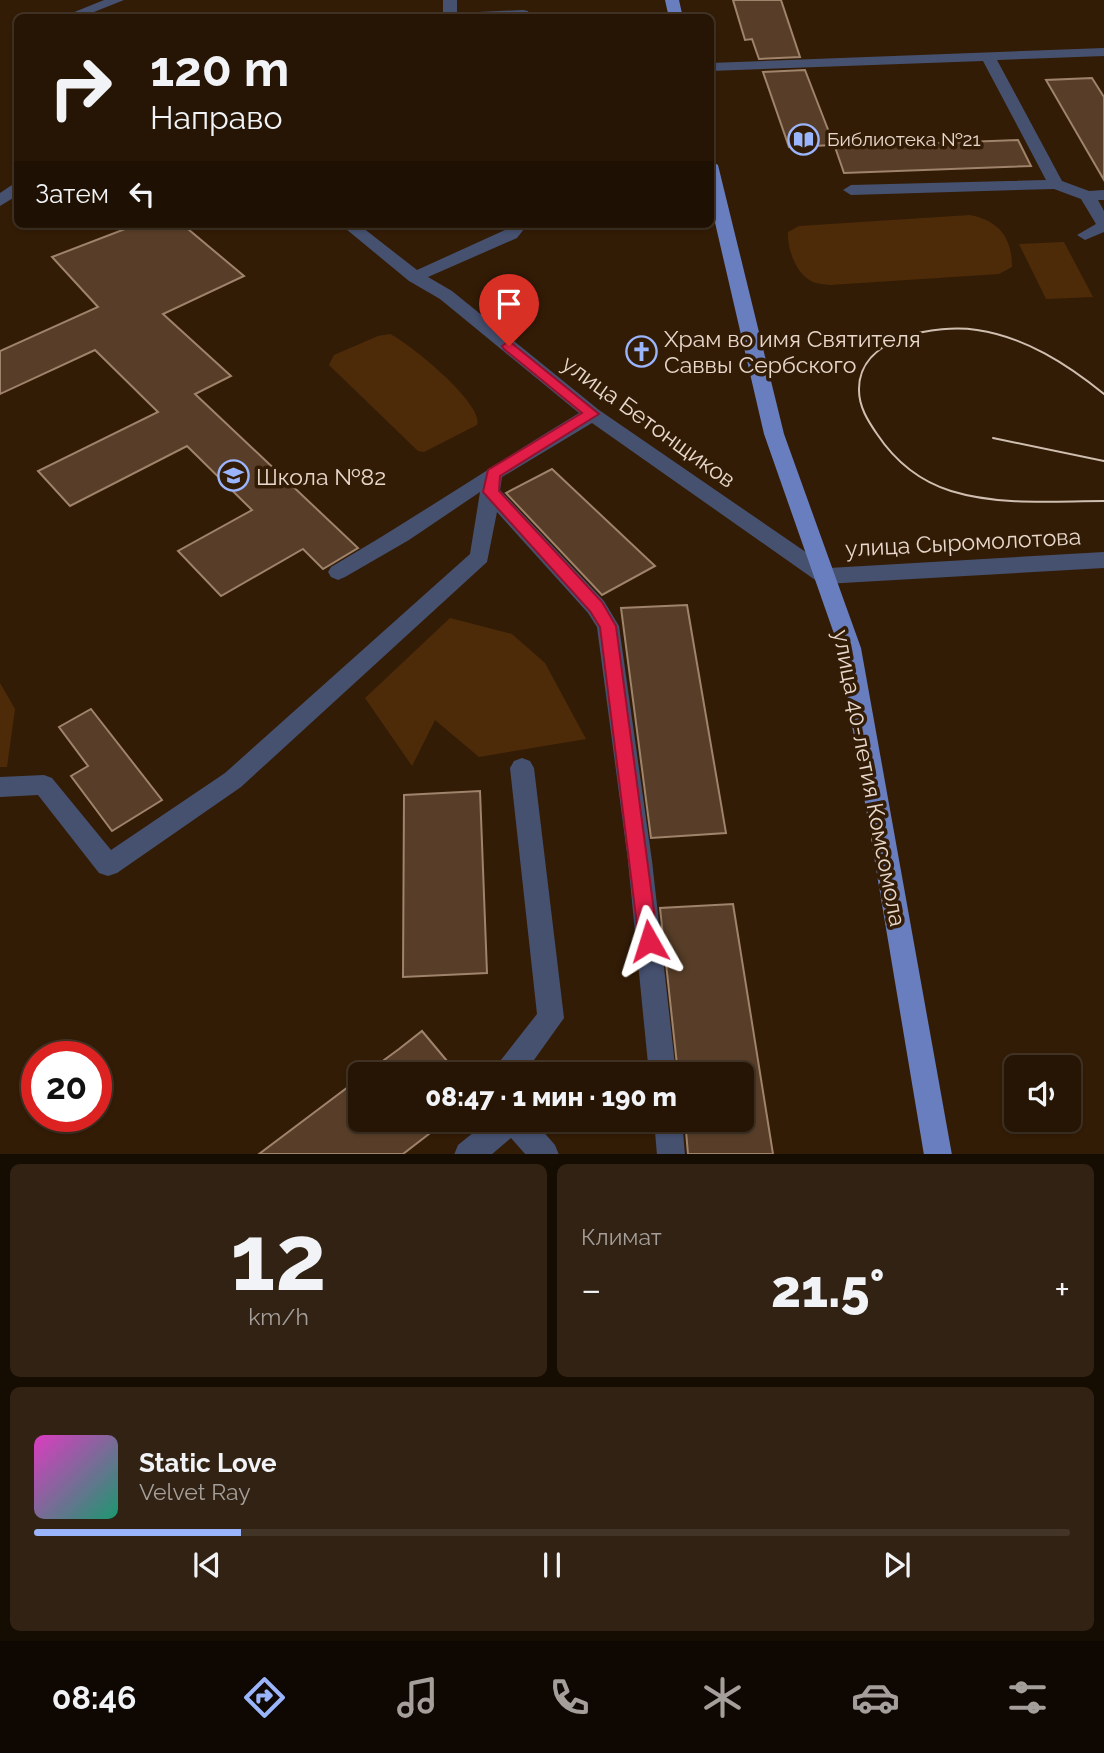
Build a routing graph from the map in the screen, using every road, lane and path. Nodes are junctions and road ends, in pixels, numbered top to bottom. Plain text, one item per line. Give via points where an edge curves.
1 (117, 0) edge
2 (79, 12) edge
3 (1104, 52) edge
4 (988, 57) junction
5 (714, 67) edge
6 (714, 182) edge
7 (1056, 184) junction
8 (14, 189) edge
9 (851, 190) dead end
10 (1096, 195) edge
11 (0, 201) edge
12 (1104, 225) edge
13 (353, 228) edge
14 (515, 228) edge
15 (1085, 235) dead end
16 (415, 277) junction
17 (592, 414) junction
18 (492, 483) junction
19 (1104, 560) edge
20 (338, 572) dead end
21 (825, 576) junction
22 (522, 768) dead end
23 (0, 787) edge
24 (516, 1062) edge
25 (662, 1062) edge
26 (497, 1132) edge
27 (524, 1132) edge
28 (669, 1132) edge
29 (468, 1154) edge
30 (545, 1154) edge
31 (671, 1154) edge
32 (938, 1154) edge

1 - 2 street
3 - 4 street
4 - 5 street
4 - 7 street
6 - 21 main road, улица 40-летия Комсомола via 774,435
7 - 9 street
7 - 10 street
8 - 11 street
10 - 12 street
12 - 15 street
13 - 16 street, улица Бетонщиков
14 - 16 street via 512,234
16 - 17 street, улица Бетонщиков via 446,295
17 - 18 street
17 - 21 street, улица Бетонщиков
18 - 20 street
18 - 23 street via 480,557 233,780 108,865 44,785
18 - 25 street via 608,626
19 - 21 street, улица Сыромолотова
21 - 32 main road, улица 40-летия Комсомола via 850,648
22 - 24 street via 551,1018
26 - 29 street
27 - 30 street
28 - 31 street

